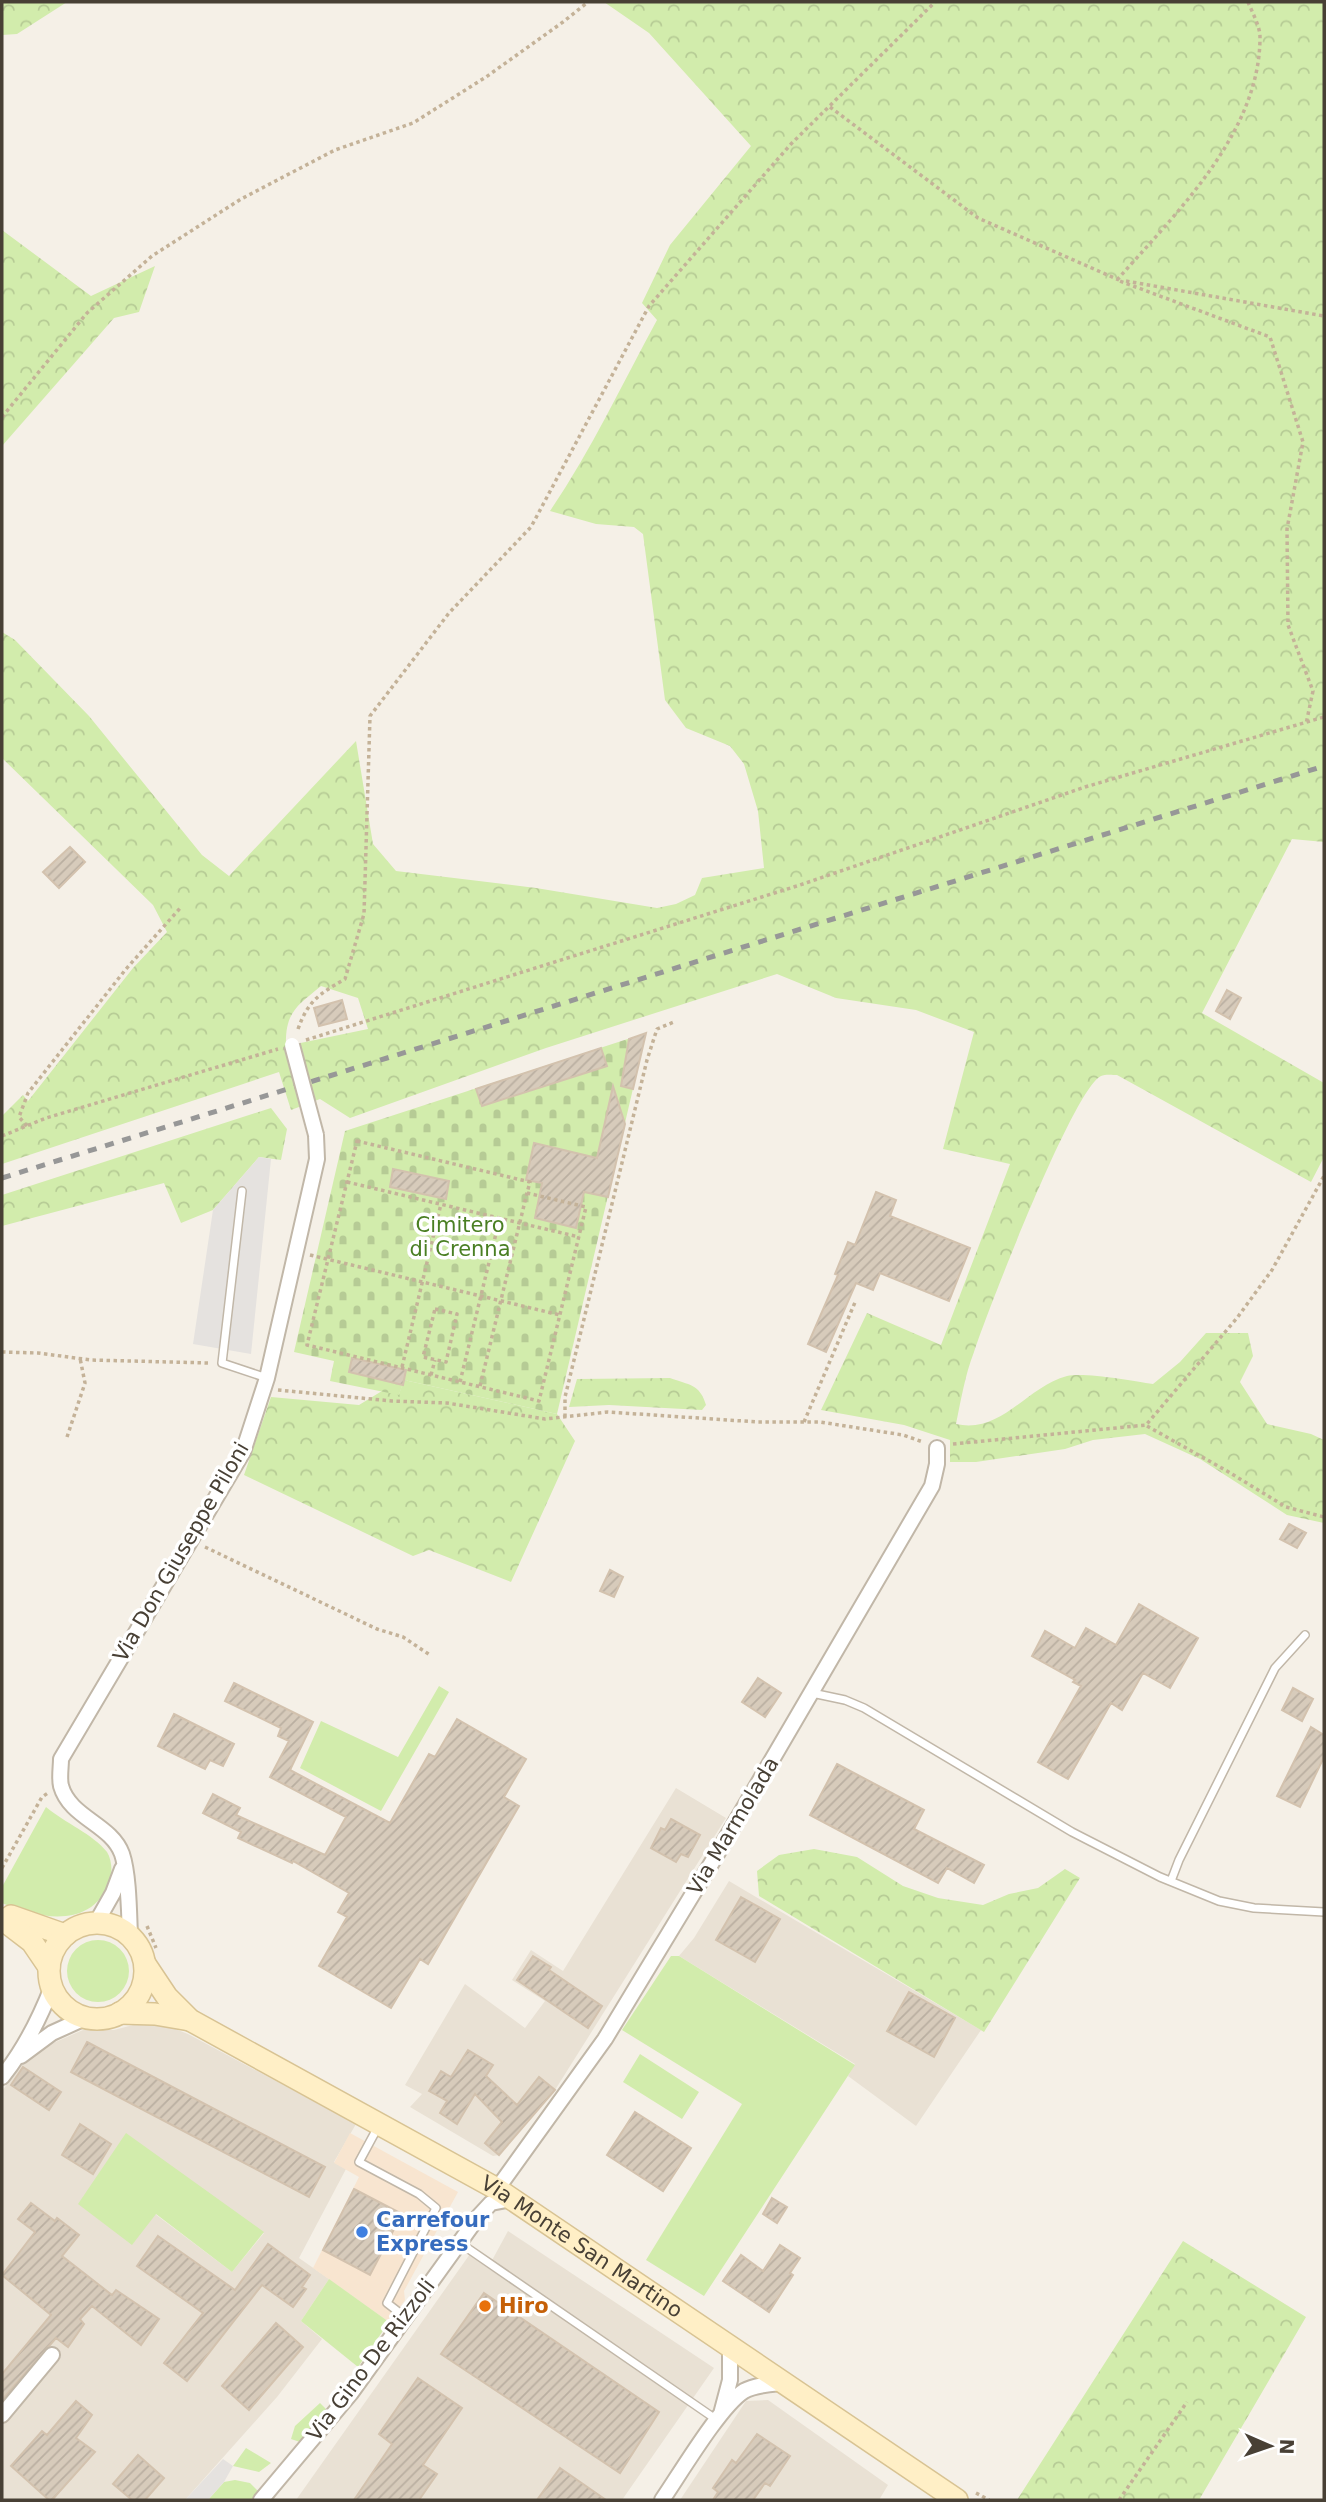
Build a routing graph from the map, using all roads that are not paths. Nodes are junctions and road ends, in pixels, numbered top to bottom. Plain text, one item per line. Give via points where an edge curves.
1 (292, 1045) road end
2 (242, 1191) dead end
3 (266, 1383) junction
4 (937, 1448) road end
5 (1305, 1635) dead end
6 (812, 1693) junction
7 (124, 1864) junction
8 (1171, 1881) junction
9 (1324, 1912) edge
10 (2, 1913) edge
11 (2, 1919) edge
12 (96, 1923) junction
13 (138, 1929) junction
14 (65, 1935) junction
15 (151, 1957) junction
16 (50, 1977) junction
17 (120, 2013) junction
18 (85, 2018) junction
19 (190, 2020) junction
20 (15, 2061) junction
21 (2, 2077) edge
22 (379, 2125) junction
23 (496, 2189) junction
24 (478, 2217) junction
25 (459, 2242) junction
26 (405, 2317) junction
27 (730, 2347) junction
28 (52, 2355) dead end
29 (781, 2383) junction
30 (2, 2415) edge
31 (719, 2417) junction
32 (962, 2493) edge
33 (261, 2500) edge
34 (662, 2500) edge

1 - 3 street, Via Don Giuseppe Piloni, bridge via 316,1135 317,1158
2 - 3 lane via 222,1363
3 - 7 street, Via Don Giuseppe Piloni via 243,1452 61,1759 66,1798 115,1843
4 - 6 street, Via Marmolada via 932,1486
5 - 8 lane via 1275,1668
6 - 8 lane via 864,1708 1072,1832
6 - 23 street, Via Marmolada via 605,2039
7 - 12 street
7 - 13 street
8 - 9 lane via 1219,1901
10 - 14 street
11 - 16 street via 32,1942
12 - 13 street
12 - 14 street
13 - 15 street via 140,1949
14 - 16 street via 57,1944
15 - 17 street via 140,1992
15 - 19 street, Via Monte San Martino via 167,1997
16 - 18 street via 59,2001
16 - 20 street via 40,2018
17 - 18 street
17 - 19 street, Via Monte San Martino
18 - 20 street via 52,2033
19 - 22 street, Via Monte San Martino
20 - 21 street
22 - 23 street, Via Monte San Martino
22 - 26 lane via 359,2162 436,2208 387,2303
23 - 24 street, Via Gino De Rizzoli
23 - 24 street via 481,2201
23 - 27 street, Via Monte San Martino
24 - 25 street, Via Gino De Rizzoli
25 - 26 street, Via Gino De Rizzoli
25 - 31 lane
26 - 33 street, Via Gino De Rizzoli via 351,2393
27 - 29 street, Via Monte San Martino
27 - 31 street via 730,2380
28 - 30 street
29 - 31 street via 744,2391
29 - 32 street, Via Monte San Martino
31 - 34 street

